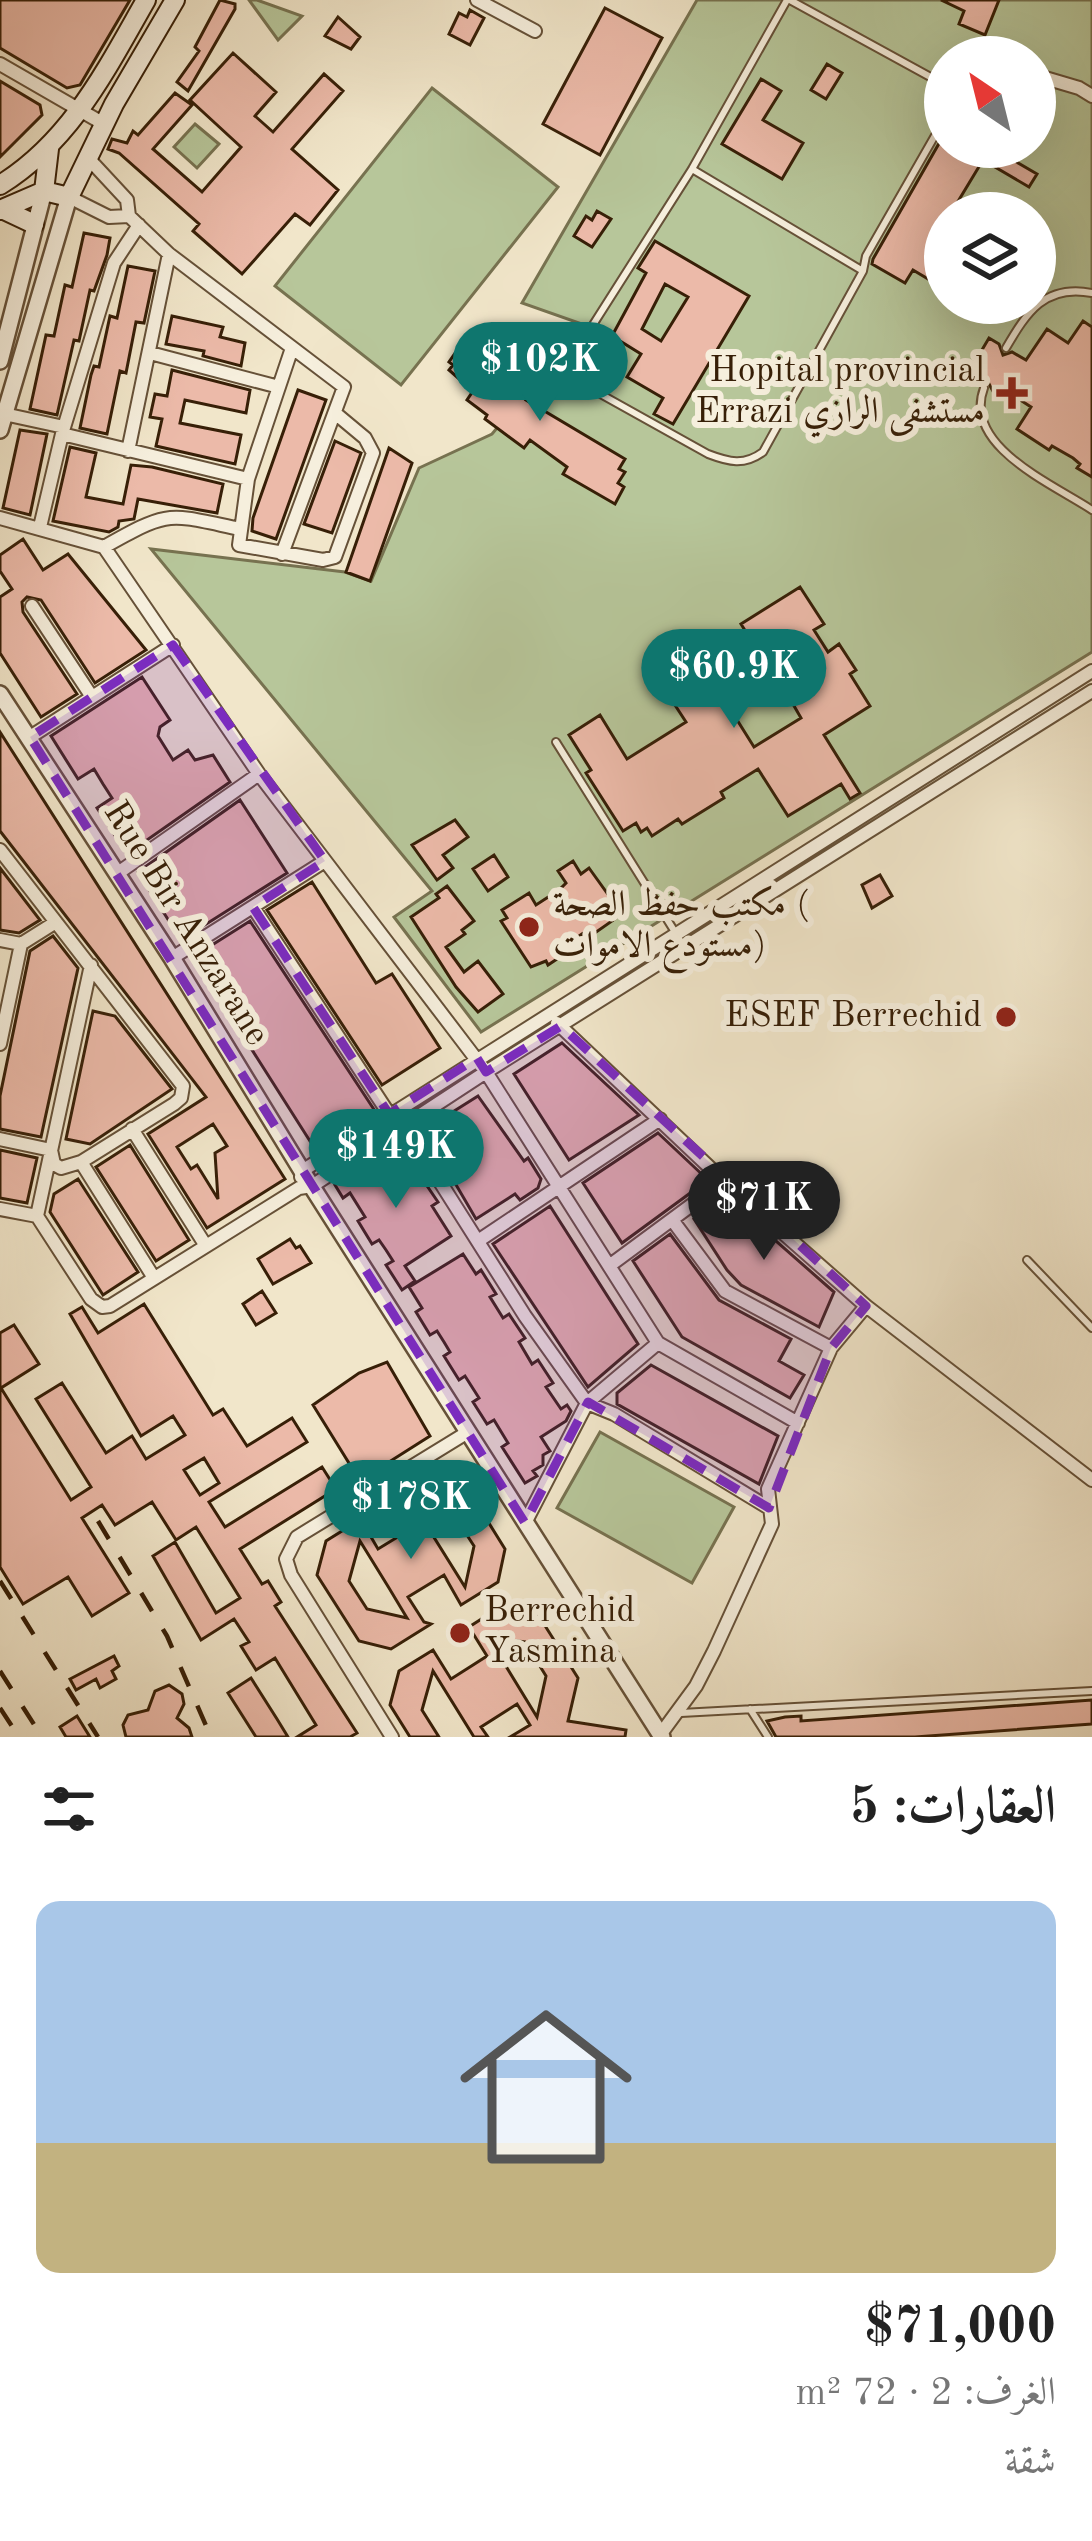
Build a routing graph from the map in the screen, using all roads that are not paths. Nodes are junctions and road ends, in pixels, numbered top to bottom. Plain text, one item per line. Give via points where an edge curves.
1 (146, 0) edge
2 (176, 0) edge
3 (477, 0) edge
4 (789, 0) edge
5 (535, 31) dead end
6 (0, 64) edge
7 (924, 74) edge
8 (1056, 81) edge
9 (1092, 97) edge
10 (80, 110) junction
11 (104, 124) junction
12 (49, 149) junction
13 (924, 155) edge
14 (88, 158) junction
15 (692, 169) junction
16 (0, 184) edge
17 (44, 191) junction
18 (69, 197) junction
19 (1, 209) edge
20 (134, 221) junction
21 (34, 224) junction
22 (169, 254) junction
23 (863, 271) junction
24 (1092, 293) edge
25 (6, 303) edge
26 (292, 348) junction
27 (1006, 348) dead end
28 (150, 353) junction
29 (0, 361) edge
30 (279, 387) junction
31 (984, 388) dead end
32 (335, 413) junction
33 (2, 422) edge
34 (63, 430) junction
35 (128, 451) junction
36 (248, 478) junction
37 (1092, 510) edge
38 (0, 518) edge
39 (40, 527) junction
40 (242, 529) junction
41 (104, 547) junction
42 (283, 554) junction
43 (32, 606) dead end
44 (172, 645) junction
45 (1092, 671) edge
46 (1092, 691) edge
47 (0, 694) edge
48 (92, 697) junction
49 (30, 737) junction
50 (556, 742) dead end
51 (260, 774) junction
52 (0, 850) edge
53 (808, 850) junction
54 (325, 860) junction
55 (817, 864) junction
56 (118, 873) junction
57 (253, 907) junction
58 (56, 922) junction
59 (676, 933) junction
60 (0, 940) edge
61 (21, 944) junction
62 (685, 947) junction
63 (172, 958) junction
64 (91, 965) junction
65 (548, 1013) junction
66 (561, 1026) junction
67 (0, 1044) edge
68 (477, 1058) junction
69 (486, 1072) junction
70 (389, 1114) junction
71 (660, 1119) junction
72 (404, 1124) junction
73 (132, 1130) junction
74 (0, 1139) edge
75 (51, 1150) junction
76 (81, 1162) junction
77 (724, 1181) junction
78 (304, 1182) junction
79 (559, 1187) junction
80 (0, 1209) edge
81 (37, 1216) junction
82 (673, 1221) junction
83 (478, 1241) junction
84 (206, 1246) junction
85 (1027, 1260) dead end
86 (609, 1266) junction
87 (154, 1278) junction
88 (866, 1306) junction
89 (1092, 1328) edge
90 (658, 1343) junction
91 (831, 1348) junction
92 (587, 1403) junction
93 (797, 1423) junction
94 (467, 1432) junction
95 (1092, 1480) edge
96 (769, 1508) junction
97 (525, 1523) junction
98 (1092, 1691) edge
99 (750, 1708) junction
100 (677, 1713) junction
101 (661, 1736) edge
102 (392, 1737) edge
103 (768, 1737) edge

1 - 10 main road
2 - 11 main road
3 - 5 street
4 - 7 lane
4 - 15 lane
6 - 10 street
8 - 9 street
10 - 11 street
10 - 12 main road
11 - 14 main road
12 - 14 main road
12 - 16 main road
12 - 17 main road
13 - 23 lane
14 - 18 main road
14 - 20 street via 128,200
15 - 23 lane
15 - 23 lane via 570,361 577,382 708,454 728,462 755,458
17 - 18 main road
17 - 19 main road
17 - 21 street
18 - 20 street
18 - 33 street
19 - 21 main road
20 - 22 street
20 - 34 street
21 - 25 street
22 - 26 street
22 - 28 street
24 - 27 lane via 1042,299
25 - 29 street
26 - 30 street
26 - 32 street via 344,387
28 - 30 street
28 - 35 street
30 - 36 street
31 - 37 lane via 980,415 995,441
32 - 42 street
32 - 42 street via 373,453 339,550 329,560
33 - 34 street
34 - 35 street
34 - 39 street
35 - 36 street
36 - 40 street
38 - 39 street
39 - 41 street
40 - 41 street via 170,515
40 - 42 street via 239,545
41 - 44 street
43 - 48 street
44 - 48 street
44 - 51 street
45 - 53 street
46 - 55 street
47 - 49 street, Rue Bir Anzarane
48 - 49 street
49 - 56 street, Rue Bir Anzarane
50 - 59 lane
51 - 54 street
51 - 56 street
52 - 58 street
53 - 55 street
53 - 59 street
54 - 57 street
54 - 68 street
55 - 62 street
56 - 63 street, Rue Bir Anzarane
57 - 63 street
57 - 70 street
58 - 61 street
58 - 64 street
59 - 62 lane
59 - 65 street
60 - 61 street
61 - 67 street
62 - 66 street
63 - 78 street, Rue Bir Anzarane
64 - 73 street via 183,1086 181,1098
64 - 75 street
65 - 66 street
65 - 68 street
66 - 69 street
66 - 71 street
68 - 69 street
68 - 70 street
69 - 72 street
69 - 79 street
70 - 78 street
71 - 77 street
71 - 79 street
72 - 78 street
72 - 83 street
73 - 76 street
73 - 84 street
74 - 75 street
75 - 76 street via 61,1168
75 - 81 street
76 - 87 street
77 - 82 street
77 - 88 street
78 - 84 street
78 - 94 street, Rue Bir Anzarane
79 - 83 street
79 - 86 street
80 - 81 street
81 - 87 street via 96,1304 110,1306
82 - 86 street
82 - 91 street via 725,1291
83 - 92 street
84 - 87 street
85 - 89 lane
86 - 90 street
88 - 91 street
88 - 95 street
90 - 92 street
90 - 93 street
91 - 93 street
92 - 96 street
92 - 97 street
93 - 96 street via 768,1489
94 - 97 street, Rue Bir Anzarane
94 - 102 street via 297,1538 286,1559
96 - 100 street via 772,1524
97 - 101 street, Rue Bir Anzarane
98 - 99 lane
99 - 100 lane
99 - 103 lane
100 - 101 street

